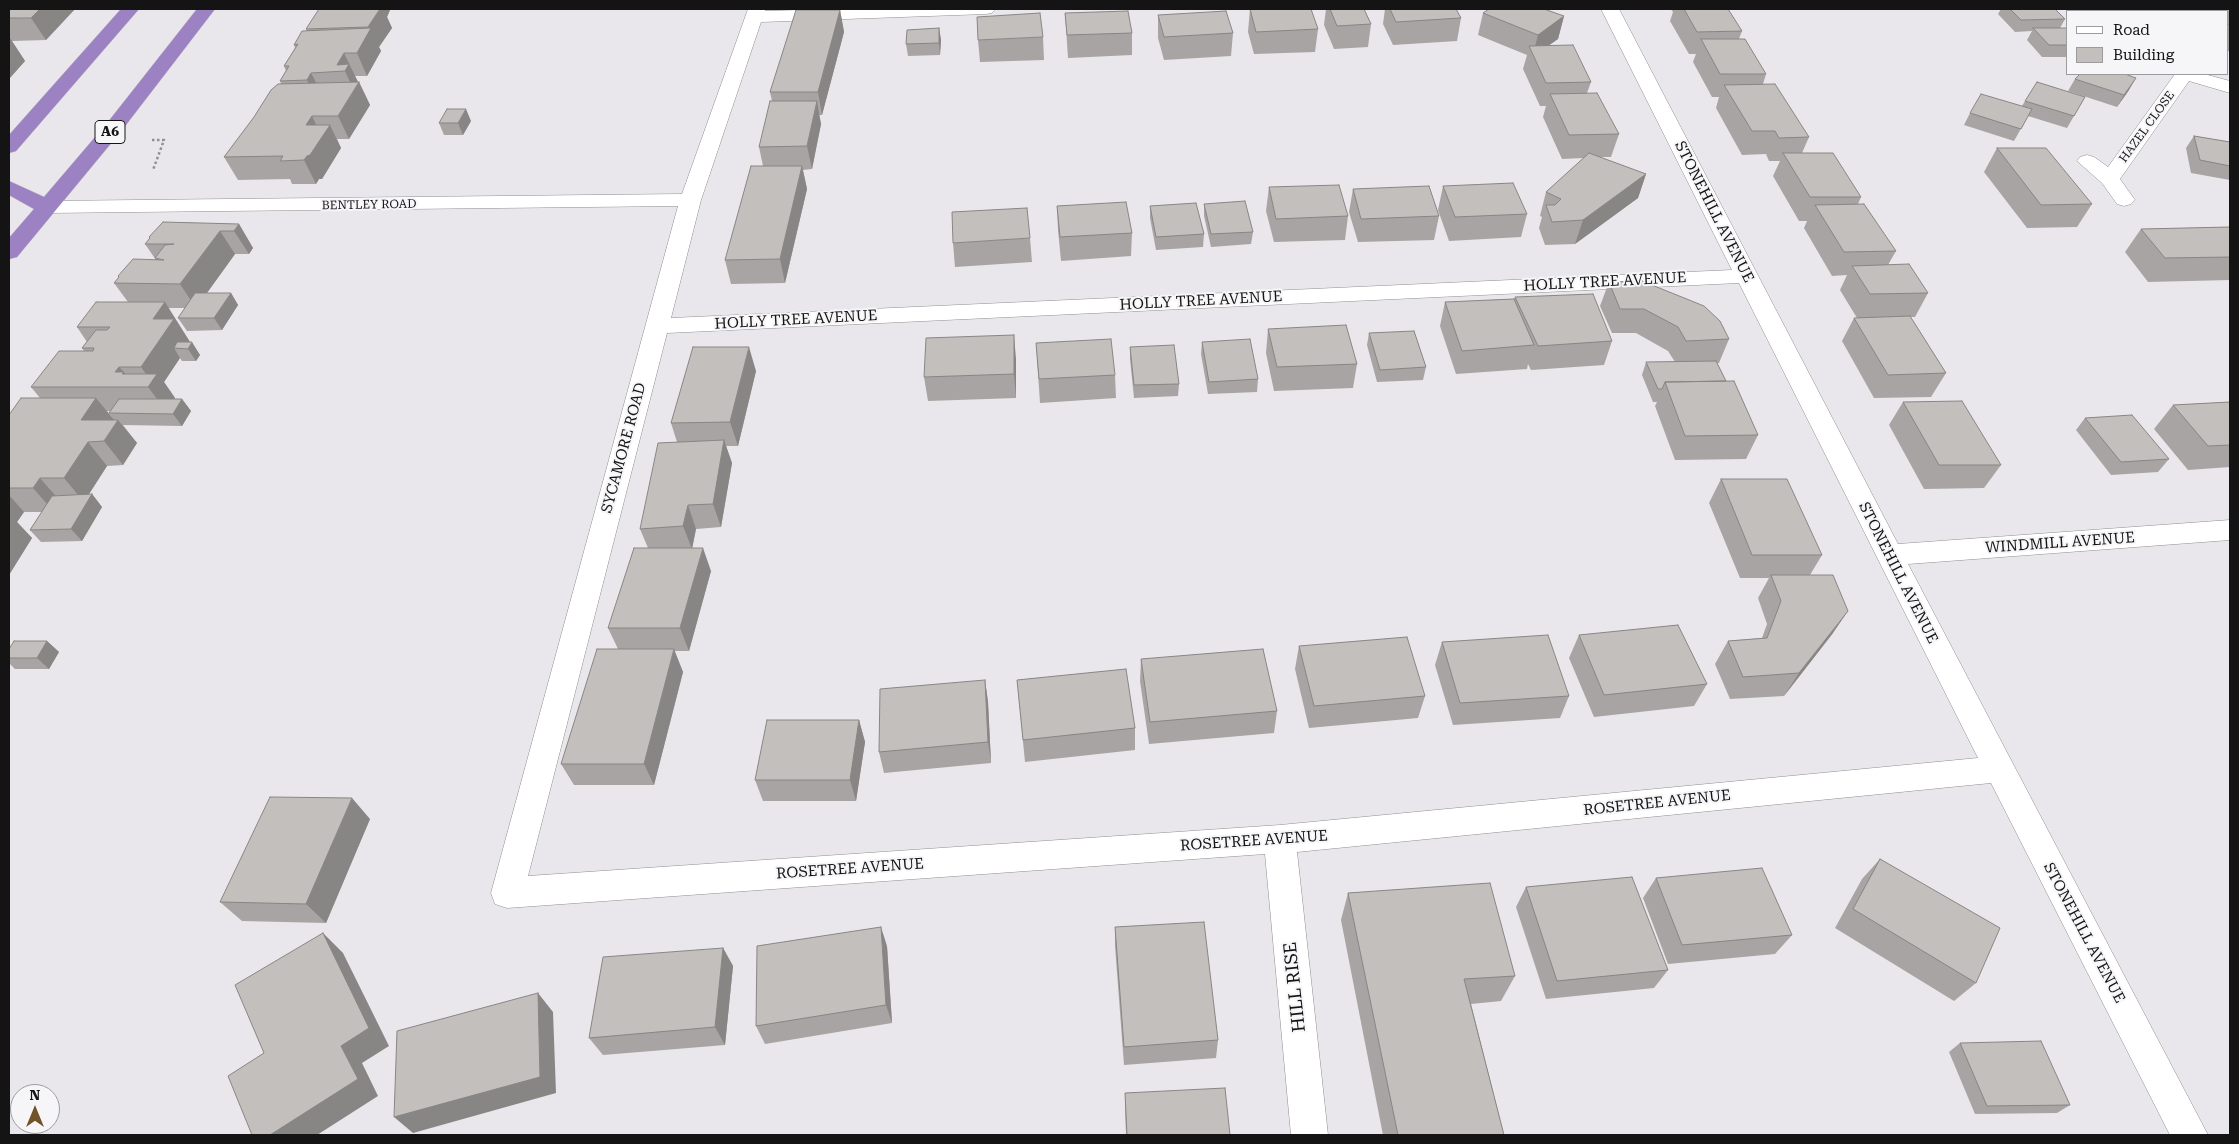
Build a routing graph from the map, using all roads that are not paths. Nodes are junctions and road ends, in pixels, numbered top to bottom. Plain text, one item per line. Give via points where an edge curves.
1 (130, 9) edge
2 (206, 9) edge
3 (986, 9) edge
4 (1610, 9) edge
5 (756, 13) edge
6 (2183, 75) edge
7 (2188, 75) edge
8 (2230, 87) edge
9 (9, 147) edge
10 (2086, 161) dead end
11 (2110, 179) junction
12 (9, 187) edge
13 (690, 200) junction
14 (2124, 200) dead end
15 (48, 207) junction
16 (9, 222) edge
17 (9, 252) edge
18 (1746, 276) junction
19 (656, 326) junction
20 (2230, 530) edge
21 (1889, 555) junction
22 (1999, 770) junction
23 (1280, 840) junction
24 (507, 893) joint
25 (1310, 1135) edge
26 (2190, 1135) edge

1 - 9 highway
2 - 15 highway, A6
3 - 5 street
4 - 18 street, STONEHILL AVENUE
5 - 13 street, SYCAMORE ROAD
6 - 11 street, HAZEL CLOSE
7 - 8 street
10 - 11 street, HAZEL CLOSE
11 - 14 street, HAZEL CLOSE
12 - 15 highway
13 - 15 street, BENTLEY ROAD
13 - 19 street, SYCAMORE ROAD
15 - 16 highway
15 - 17 highway, A6
18 - 19 street, HOLLY TREE AVENUE
18 - 21 street, STONEHILL AVENUE
19 - 24 street, SYCAMORE ROAD
20 - 21 street, WINDMILL AVENUE
21 - 22 street, STONEHILL AVENUE
22 - 23 street, ROSETREE AVENUE
22 - 26 street, STONEHILL AVENUE
23 - 24 street, ROSETREE AVENUE
23 - 25 street, HILL RISE

